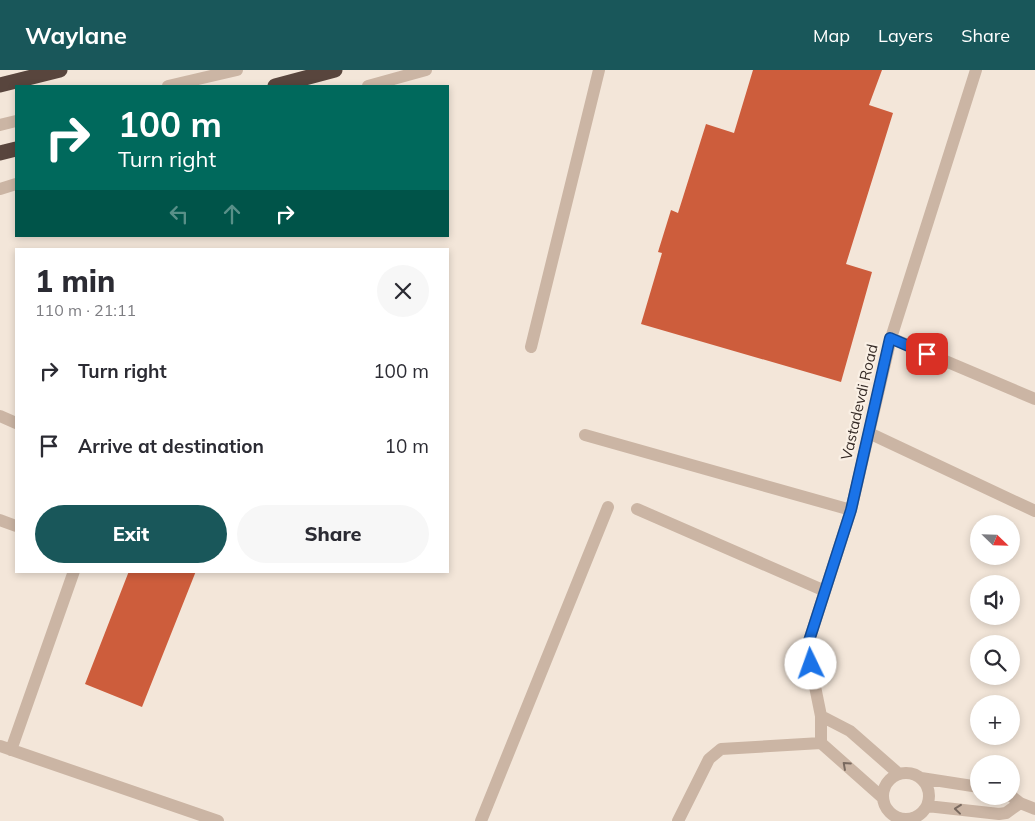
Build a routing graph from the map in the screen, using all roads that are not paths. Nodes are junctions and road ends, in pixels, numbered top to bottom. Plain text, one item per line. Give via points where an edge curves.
1 (60, 70) edge
2 (237, 70) edge
3 (335, 70) edge
4 (426, 70) edge
5 (599, 70) edge
6 (976, 70) edge
7 (0, 85) edge
8 (172, 85) edge
9 (279, 85) edge
10 (372, 85) edge
11 (15, 121) edge
12 (0, 125) edge
13 (15, 149) edge
14 (0, 153) edge
15 (15, 184) edge
16 (0, 189) edge
17 (890, 338) junction
18 (532, 347) dead end
19 (1035, 400) edge
20 (0, 416) edge
21 (15, 423) edge
22 (869, 433) junction
23 (584, 435) dead end
24 (608, 507) dead end
25 (637, 509) dead end
26 (851, 510) junction
27 (1035, 512) edge
28 (0, 520) edge
29 (15, 526) edge
30 (73, 573) edge
31 (825, 591) junction
32 (821, 716) junction
33 (821, 743) junction
34 (6, 748) edge
35 (899, 774) junction
36 (921, 778) junction
37 (970, 786) edge
38 (883, 798) junction
39 (1020, 802) edge
40 (1012, 805) edge
41 (1035, 808) edge
42 (922, 814) edge
43 (888, 816) edge
44 (218, 821) edge
45 (481, 821) edge
46 (678, 821) edge

1 - 7 highway
2 - 8 street
3 - 9 highway
4 - 10 street
5 - 18 street
6 - 17 street, Vastadevdi Road
11 - 12 street
13 - 14 highway
15 - 16 street
17 - 19 street
17 - 22 street, Vastadevdi Road
20 - 21 street
22 - 26 street, Vastadevdi Road
22 - 27 street
23 - 26 street
24 - 45 street
25 - 31 street
26 - 31 street, Vastadevdi Road
28 - 29 street
30 - 34 street
31 - 32 street, Vastadevdi Road via 807,647
32 - 33 street, Vastadevdi Road
32 - 35 street via 850,731
38 -> 33 street
33 - 46 street via 721,749 709,759
34 - 44 street
35 - 36 street
35 - 38 street via 887,783
36 - 37 street
36 - 42 street via 929,791
38 - 43 street
39 - 41 street
40 -> 42 street via 999,814
42 - 43 street via 910,819

